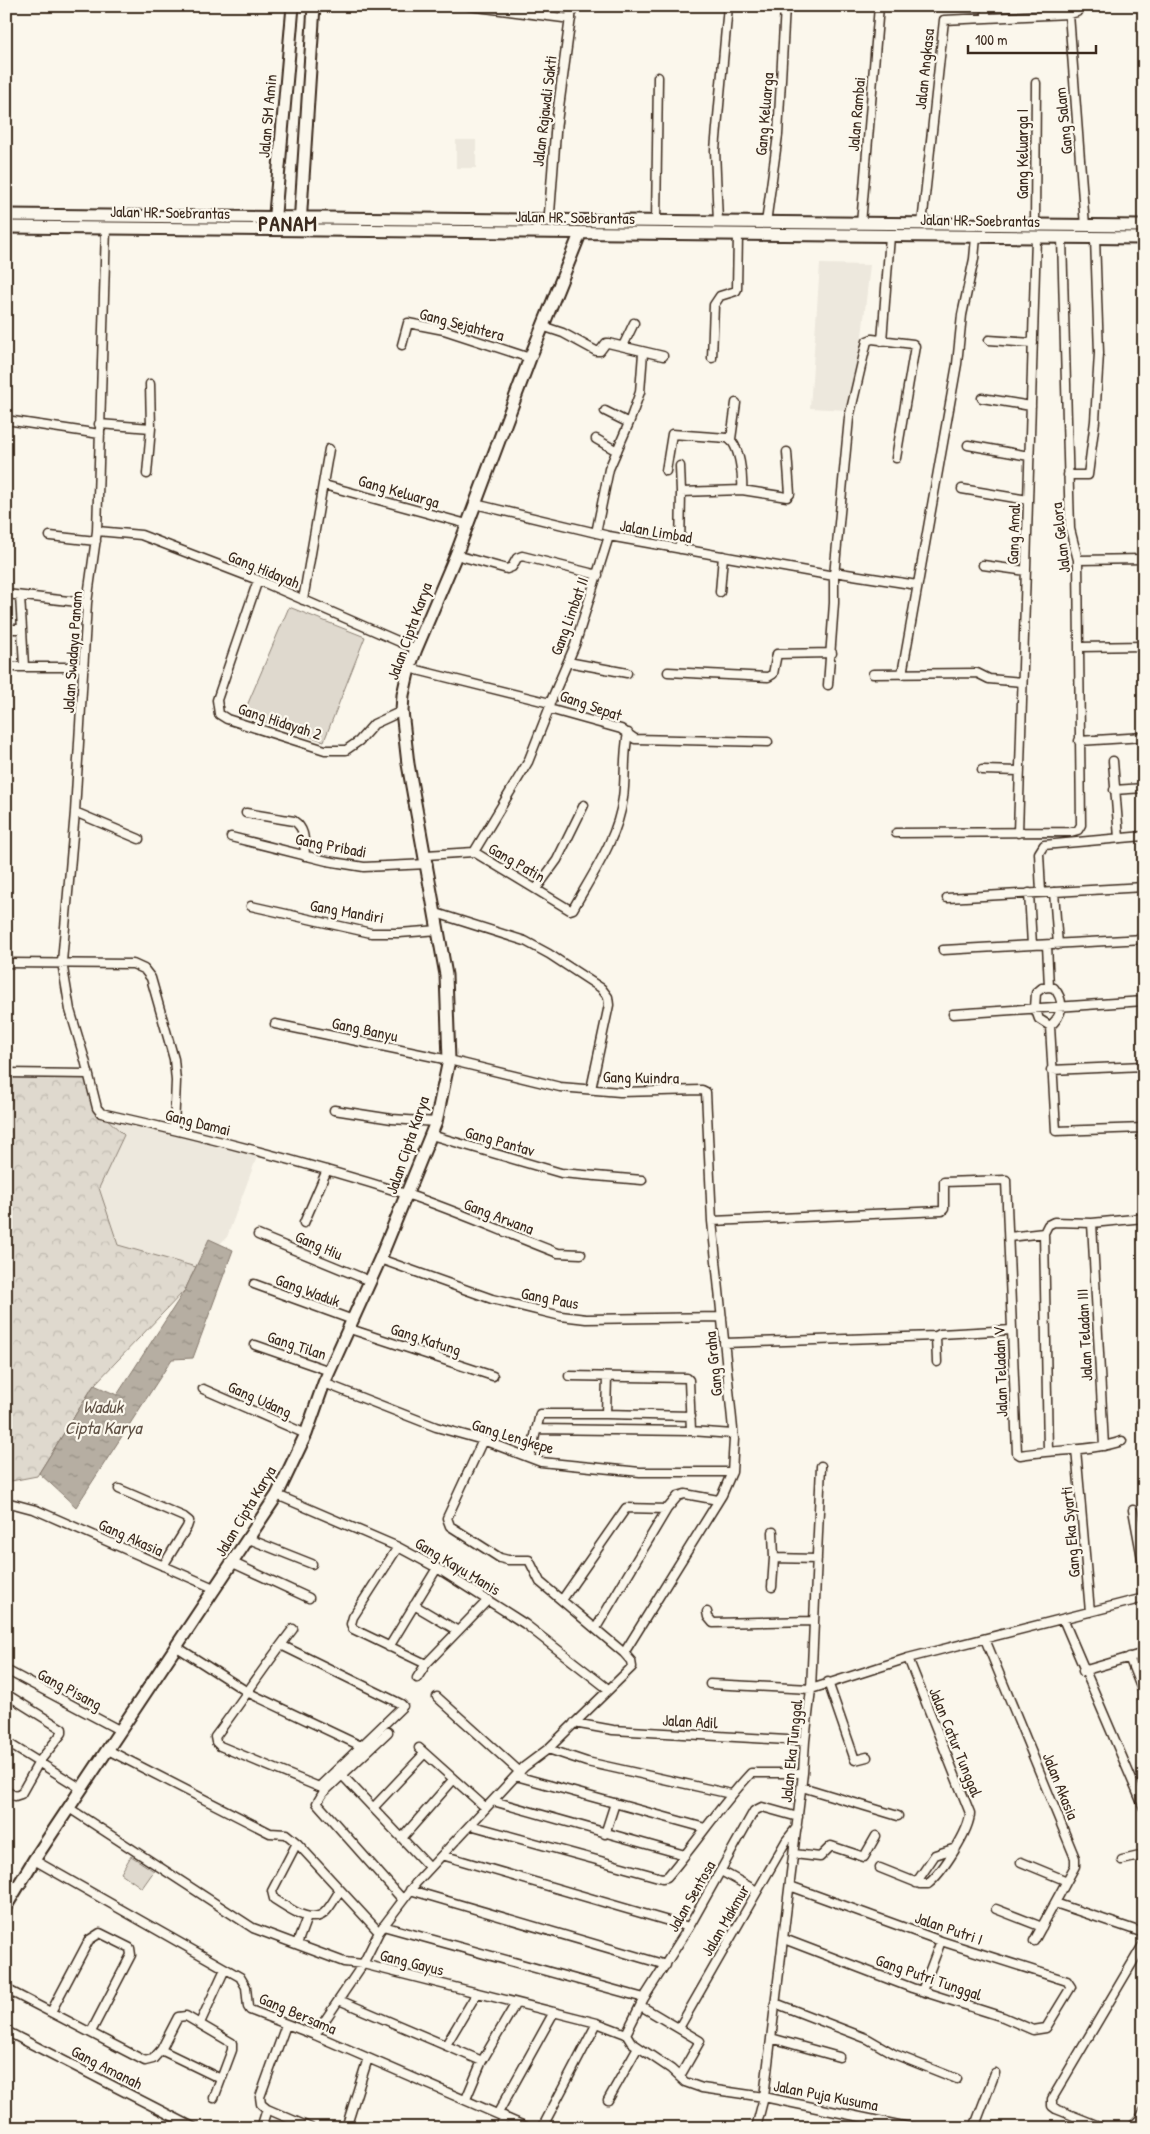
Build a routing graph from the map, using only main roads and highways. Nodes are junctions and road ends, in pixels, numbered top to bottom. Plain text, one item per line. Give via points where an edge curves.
1 (293, 6) edge
2 (314, 6) edge
3 (6, 215) edge
4 (732, 222) junction
5 (274, 224) junction
6 (300, 224) junction
7 (1144, 226) edge
8 (6, 227) edge
9 (580, 234) junction
10 (735, 235) junction
11 (1144, 238) edge
12 (7, 1904) edge

1 - 5 main road, Jalan SM Amin
2 - 6 main road
3 - 5 main road, Jalan HR. Soebrantas
4 - 6 main road, Jalan HR. Soebrantas via 549,220
4 - 7 main road, Jalan HR. Soebrantas
4 - 10 main road
5 - 6 main road, Jalan HR. Soebrantas
5 - 8 main road, Jalan HR. Soebrantas
6 - 9 main road, Jalan HR. Soebrantas
9 - 10 main road, Jalan HR. Soebrantas
9 - 12 main road, Jalan Cipta Karya via 456,555 408,668 403,695 408,764 446,975 449,1060 436,1122 408,1195 277,1495
10 - 11 main road, Jalan HR. Soebrantas

